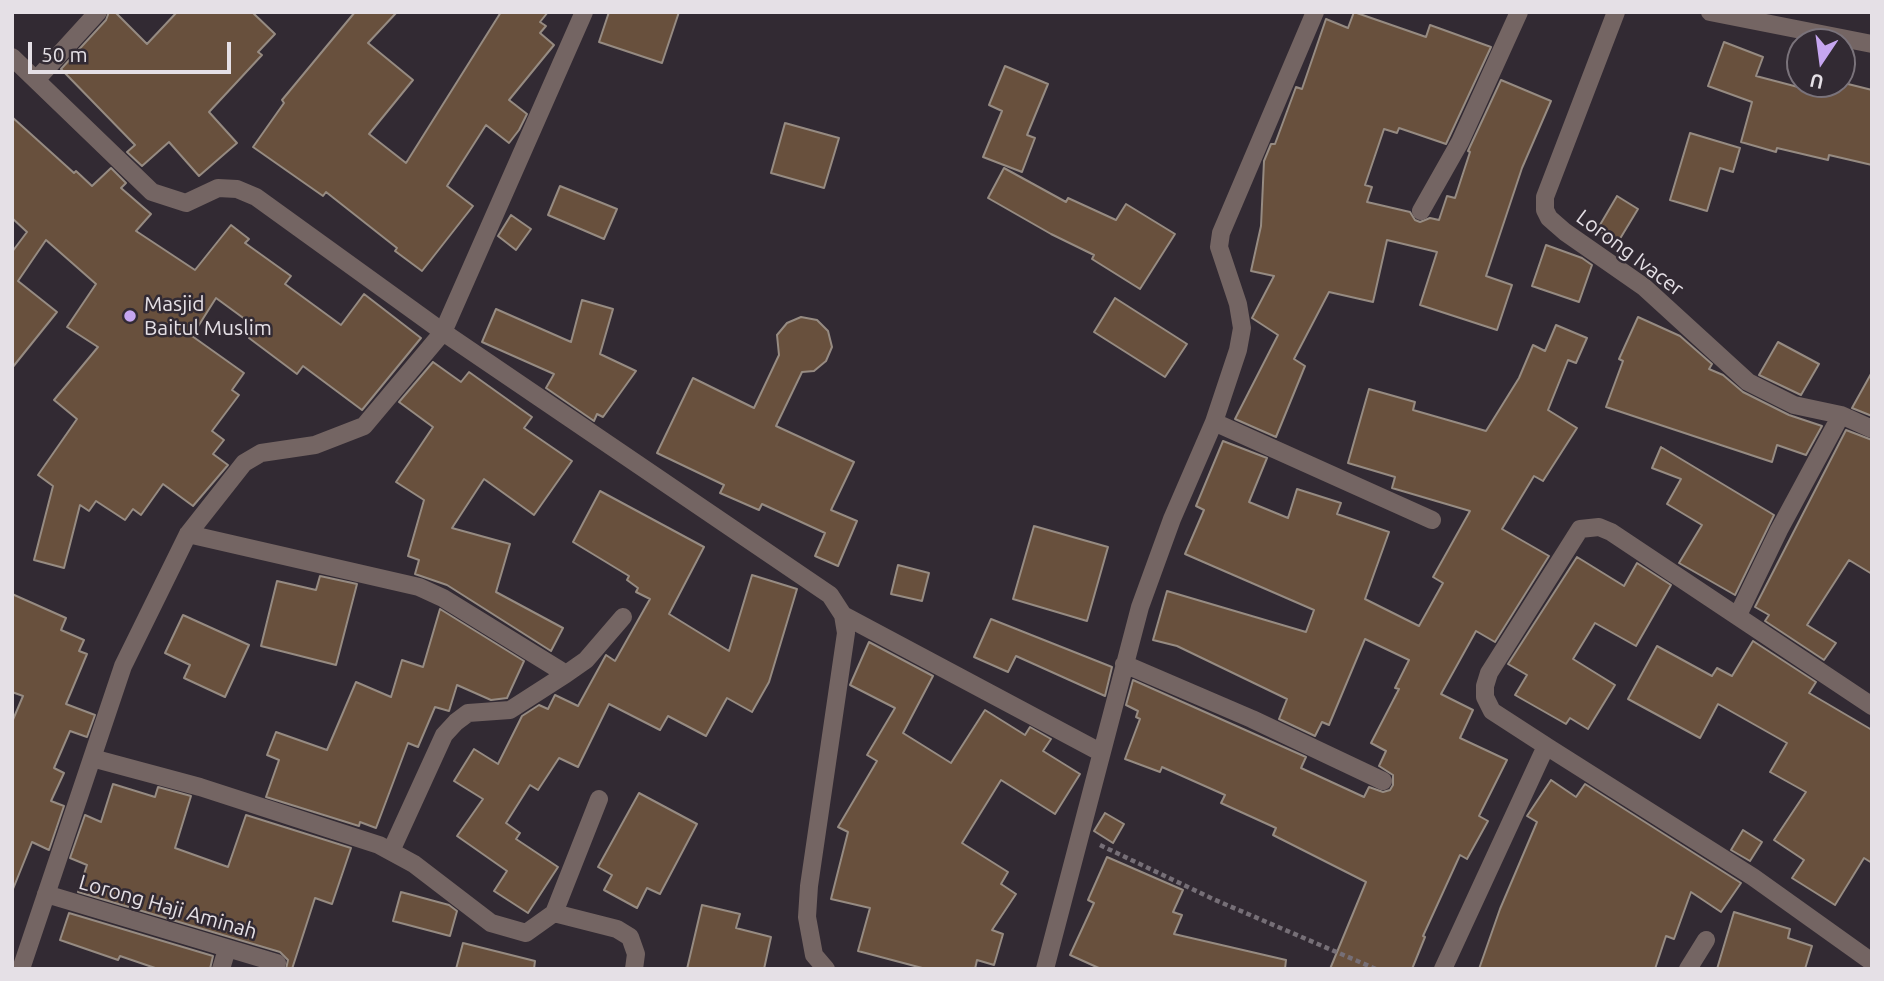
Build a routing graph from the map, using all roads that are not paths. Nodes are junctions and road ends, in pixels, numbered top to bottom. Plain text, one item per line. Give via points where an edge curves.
1 (98, 12) edge
2 (584, 12) edge
3 (1315, 12) edge
4 (1519, 12) edge
5 (1616, 12) edge
6 (1716, 13) edge
7 (1872, 44) edge
8 (12, 57) edge
9 (36, 80) junction
10 (1421, 211) dead end
11 (443, 332) junction
12 (1841, 415) junction
13 (1214, 422) junction
14 (1872, 429) edge
15 (1432, 520) dead end
16 (188, 534) junction
17 (843, 615) junction
18 (1738, 615) junction
19 (623, 617) dead end
20 (1124, 664) junction
21 (566, 674) junction
22 (1872, 706) edge
23 (1546, 746) junction
24 (1100, 751) junction
25 (92, 758) junction
26 (1383, 781) dead end
27 (599, 799) dead end
28 (391, 851) junction
29 (46, 894) junction
30 (554, 913) junction
31 (1706, 940) dead end
32 (227, 949) junction
33 (1872, 962) edge
34 (278, 963) dead end
35 (21, 969) edge
36 (221, 969) edge
37 (634, 969) edge
38 (826, 969) edge
39 (1045, 969) edge
40 (1443, 969) edge
41 (1688, 969) edge

1 - 9 street
2 - 11 street
3 - 13 street via 1221,233 1219,247 1242,328
4 - 10 street via 1460,142
5 - 12 street, Lorong Ivacer via 1545,197 1549,218 1644,287 1748,382 1794,405
6 - 7 street
8 - 9 street
9 - 11 street via 152,192 186,203 218,188 256,197
11 - 16 street via 364,426 315,445 261,453 244,463
11 - 17 street via 830,595
12 - 14 street, Lorong Ivacer
12 - 18 street
13 - 15 street
13 - 20 street via 1172,519
16 - 21 street via 419,587
16 - 25 street via 123,666
17 - 24 street
17 - 38 street via 843,657 808,886 809,936 814,955
18 - 22 street
18 - 23 street via 1611,532 1599,527 1580,529 1485,686 1492,711
19 - 21 street via 586,660
20 - 24 street
20 - 26 street
21 - 28 street via 510,710 468,713 456,722 444,735
23 - 33 street via 1753,877
23 - 40 street
24 - 39 street
25 - 28 street via 200,787
25 - 29 street
27 - 30 street
28 - 30 street via 491,923 526,933
29 - 32 street, Lorong Haji Aminah
29 - 35 street
30 - 37 street via 630,937 636,954
31 - 41 street
32 - 34 street, Lorong Haji Aminah
32 - 36 street

